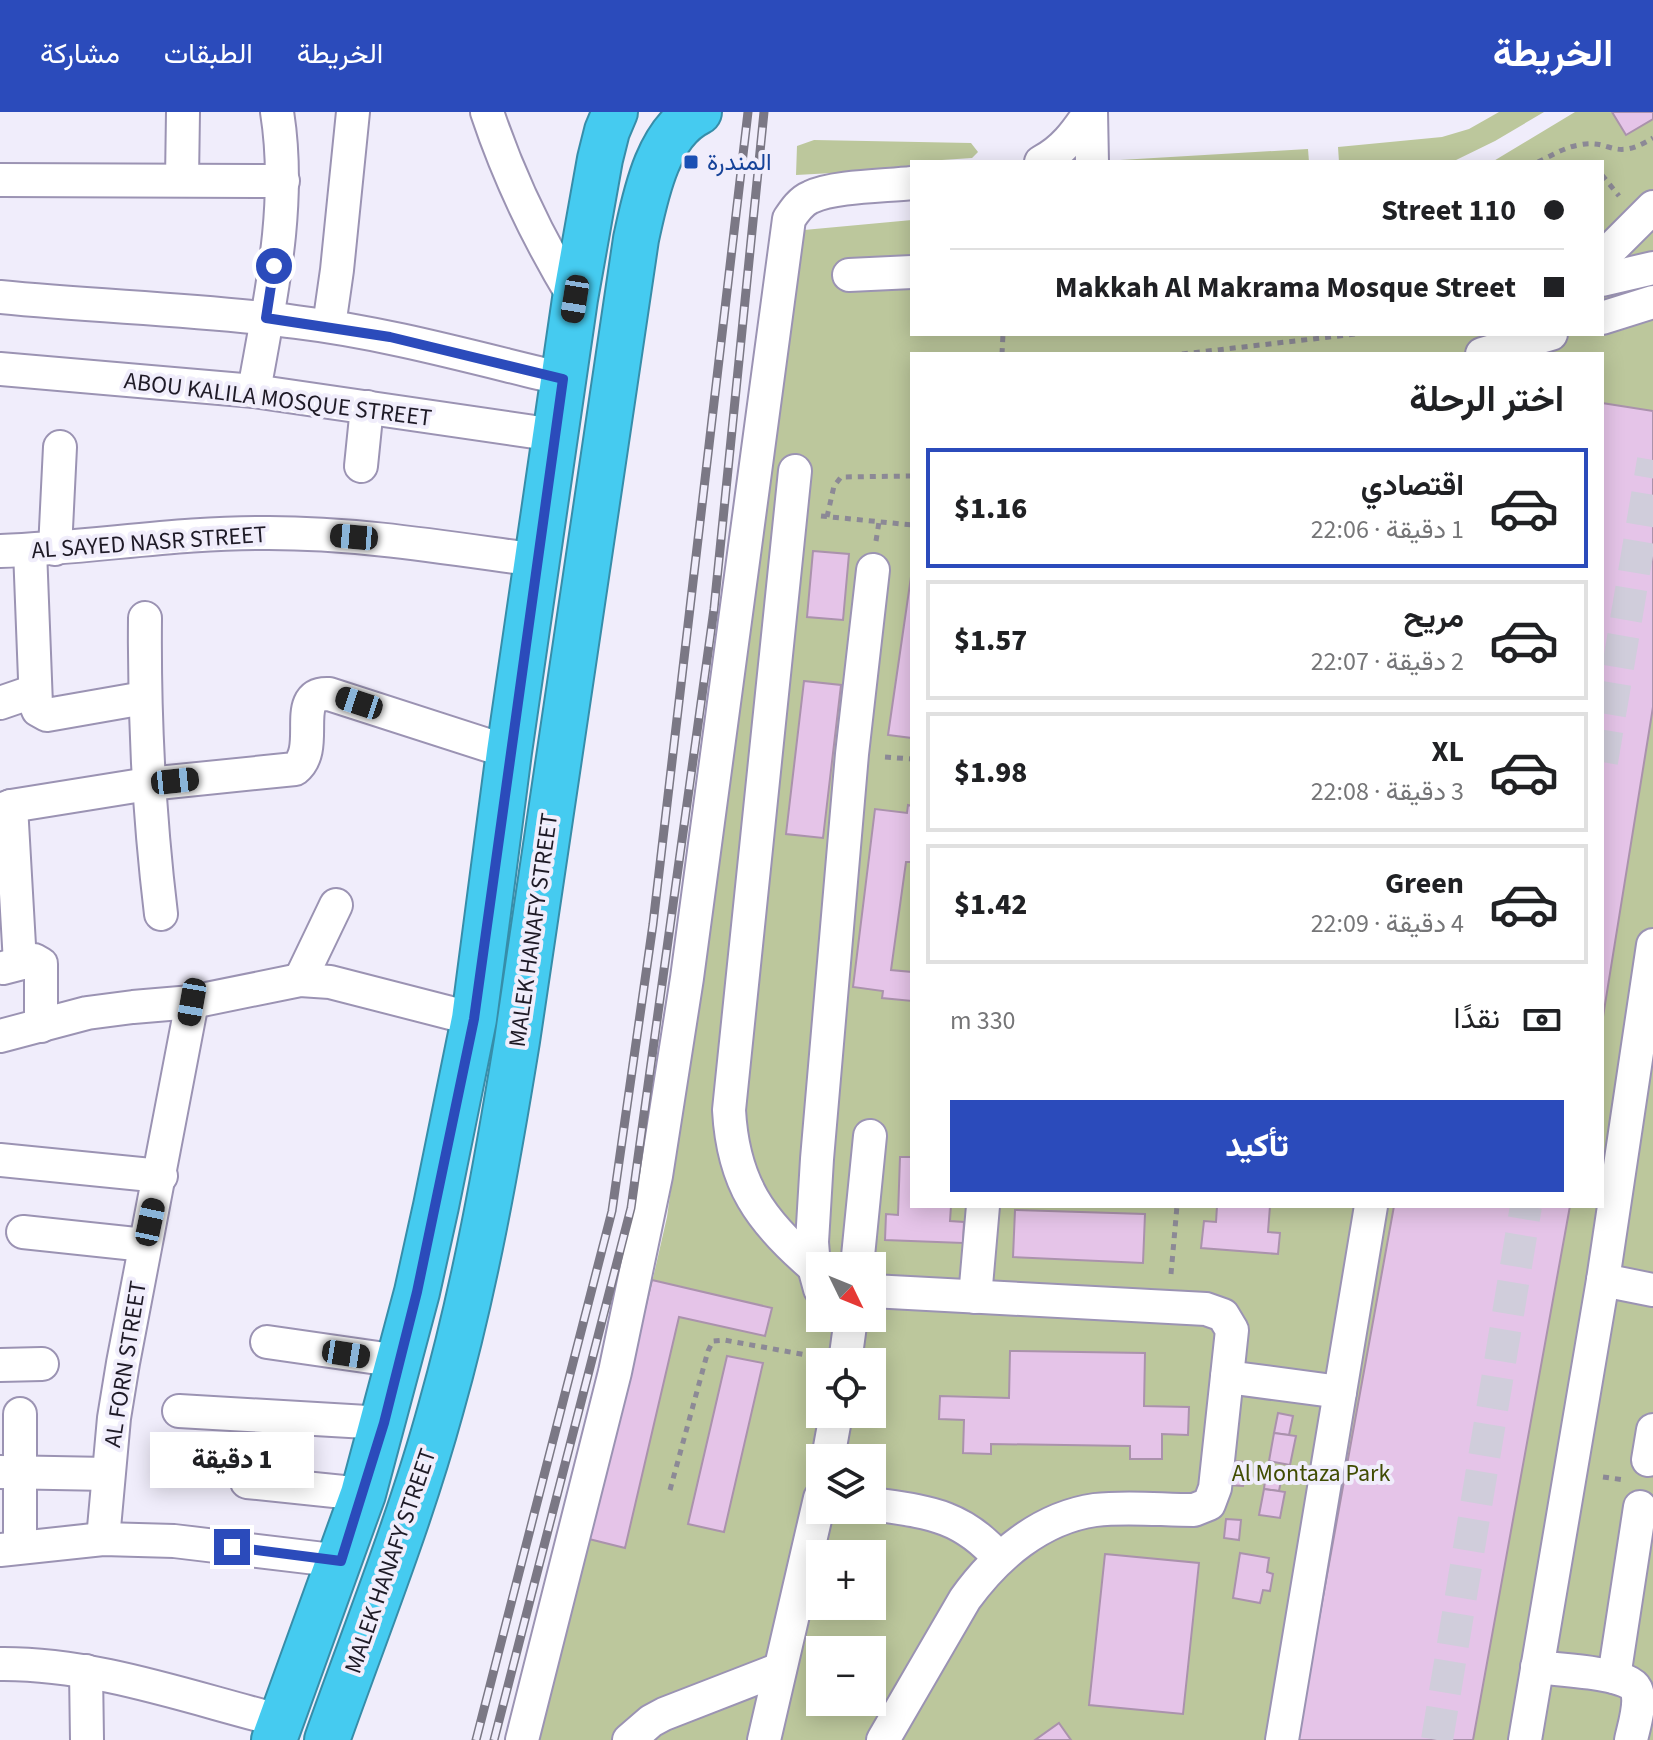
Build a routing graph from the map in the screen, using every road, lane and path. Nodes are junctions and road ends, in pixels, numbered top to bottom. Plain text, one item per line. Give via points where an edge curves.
1 (183, 112) edge
2 (277, 112) edge
3 (353, 112) edge
4 (487, 112) edge
5 (615, 112) edge
6 (1090, 112) edge
7 (694, 113) edge
8 (1653, 138) edge
9 (1045, 160) edge
10 (1092, 160) edge
11 (1543, 160) edge
12 (1604, 177) edge
13 (0, 180) edge
14 (182, 180) junction
15 (283, 181) junction
16 (910, 183) edge
17 (1613, 206) dead end
18 (1652, 214) edge
19 (1609, 251) edge
20 (1653, 268) edge
21 (910, 272) edge
22 (849, 275) dead end
23 (1604, 280) edge
24 (0, 297) edge
25 (575, 299) junction
26 (1653, 302) edge
27 (1604, 317) edge
28 (266, 318) junction
29 (329, 326) junction
30 (1339, 336) edge
31 (1538, 340) edge
32 (1199, 352) edge
33 (1490, 352) edge
34 (0, 369) edge
35 (563, 379) junction
36 (254, 391) junction
37 (367, 407) junction
38 (555, 435) junction
39 (60, 447) dead end
40 (361, 466) dead end
41 (795, 471) dead end
42 (910, 476) edge
43 (791, 513) junction
44 (827, 517) junction
45 (910, 525) edge
46 (28, 550) edge
47 (537, 560) junction
48 (873, 570) dead end
49 (145, 618) dead end
50 (35, 691) junction
51 (144, 698) junction
52 (0, 703) edge
53 (509, 752) junction
54 (148, 784) junction
55 (6, 808) edge
56 (336, 905) dead end
57 (161, 914) dead end
58 (1653, 947) edge
59 (10, 966) edge
60 (300, 980) junction
61 (192, 1002) junction
62 (474, 1019) junction
63 (41, 1026) junction
64 (0, 1036) edge
65 (1640, 1115) edge
66 (870, 1136) dead end
67 (0, 1160) edge
68 (1610, 1161) edge
69 (161, 1176) junction
70 (983, 1208) edge
71 (1177, 1208) edge
72 (1371, 1208) edge
73 (23, 1232) dead end
74 (145, 1245) junction
75 (813, 1252) edge
76 (858, 1252) edge
77 (806, 1266) edge
78 (1603, 1280) junction
79 (1653, 1290) edge
80 (886, 1292) edge
81 (975, 1297) junction
82 (1168, 1307) junction
83 (840, 1337) edge
84 (267, 1342) dead end
85 (399, 1361) junction
86 (42, 1364) dead end
87 (0, 1365) edge
88 (1227, 1377) junction
89 (1340, 1392) junction
90 (179, 1411) dead end
91 (20, 1414) dead end
92 (384, 1423) junction
93 (1645, 1470) edge
94 (1570, 1471) junction
95 (10, 1472) edge
96 (108, 1474) junction
97 (247, 1482) dead end
98 (670, 1490) dead end
99 (363, 1494) junction
100 (886, 1506) edge
101 (814, 1524) edge
102 (103, 1539) junction
103 (10, 1548) edge
104 (999, 1558) junction
105 (341, 1561) junction
106 (0, 1664) edge
107 (1537, 1667) junction
108 (780, 1669) junction
109 (86, 1671) junction
110 (1614, 1677) junction
111 (278, 1731) edge
112 (87, 1740) edge
113 (327, 1740) edge
114 (522, 1740) edge
115 (629, 1740) edge
116 (764, 1740) edge
117 (883, 1740) edge
118 (1282, 1740) edge
119 (1525, 1740) edge
120 (1631, 1740) edge

1 - 14 street
2 - 15 street
3 - 29 street
4 - 25 street via 527,212
5 - 25 highway, MALEK HANAFY STREET via 600,159
6 - 9 street via 1073,138
6 - 10 street
7 - 113 highway, MALEK HANAFY STREET via 670,139 653,169 636,239 517,1041 465,1318 412,1501
8 - 11 path via 1630,150 1579,145
12 - 17 path via 1621,198
13 - 14 street
14 - 15 street
15 - 28 street
16 - 114 street via 811,197 798,205 787,226 656,1176 615,1372
18 - 19 street
20 - 23 street
21 - 22 street
24 - 28 street
25 - 35 highway, MALEK HANAFY STREET
26 - 27 street
28 - 29 street
28 - 36 street
29 - 35 street
30 - 32 path
31 - 33 street
34 - 36 street, ABOU KALILA MOSQUE STREET
35 - 38 highway, MALEK HANAFY STREET
36 - 37 street, ABOU KALILA MOSQUE STREET
37 - 38 street, ABOU KALILA MOSQUE STREET
37 - 40 street
38 - 47 highway, MALEK HANAFY STREET
39 - 46 street
41 - 43 street
42 - 44 path via 841,477
43 - 44 path
43 - 77 street via 729,1110 731,1142 752,1201
44 - 45 path
46 - 47 street, AL SAYED NASR STREET via 270,533 383,540
46 - 50 street
47 - 53 highway, MALEK HANAFY STREET
48 - 75 street via 819,1128
49 - 51 street
50 - 51 street via 38,710 47,715
50 - 52 street
51 - 54 street
53 - 54 street via 319,693 308,709 307,752 295,769
53 - 62 highway, MALEK HANAFY STREET
54 - 55 street
54 - 57 street
55 - 59 street
56 - 60 street
58 - 65 street
59 - 63 street via 34,960 42,967
60 - 61 street
60 - 62 street via 330,982
61 - 63 street via 87,1013
61 - 69 street, AL FORN STREET
62 - 85 highway, MALEK HANAFY STREET
63 - 64 street
65 - 68 street
66 - 76 street
67 - 69 street
68 - 78 street
69 - 74 street, AL FORN STREET
70 - 81 street
71 - 82 path
72 - 89 street
73 - 74 street
74 - 96 street, AL FORN STREET
78 - 79 street
78 - 94 street
80 - 81 street
81 - 82 street
82 - 88 street via 1215,1310 1229,1321
83 - 98 path via 713,1341
84 - 85 street
85 - 92 highway, MALEK HANAFY STREET
86 - 87 street
88 - 89 street
88 - 104 street via 1209,1504 1194,1510 1095,1510 1021,1541
89 - 118 street
90 - 92 street
91 - 95 street
92 - 99 highway, MALEK HANAFY STREET
93 - 94 path
93 - 110 street
94 - 107 street
95 - 96 street
95 - 103 street
96 - 102 street, AL FORN STREET
97 - 99 street
99 - 105 highway, MALEK HANAFY STREET
100 - 104 street via 956,1521
101 - 108 street
102 - 103 street
102 - 105 street via 174,1541
104 - 117 street via 965,1599
105 - 111 highway, MALEK HANAFY STREET
106 - 109 street
107 - 110 street
107 - 119 street
108 - 115 street via 664,1714
108 - 116 street
109 - 111 street
109 - 112 street
110 - 120 street via 1632,1683 1638,1695

